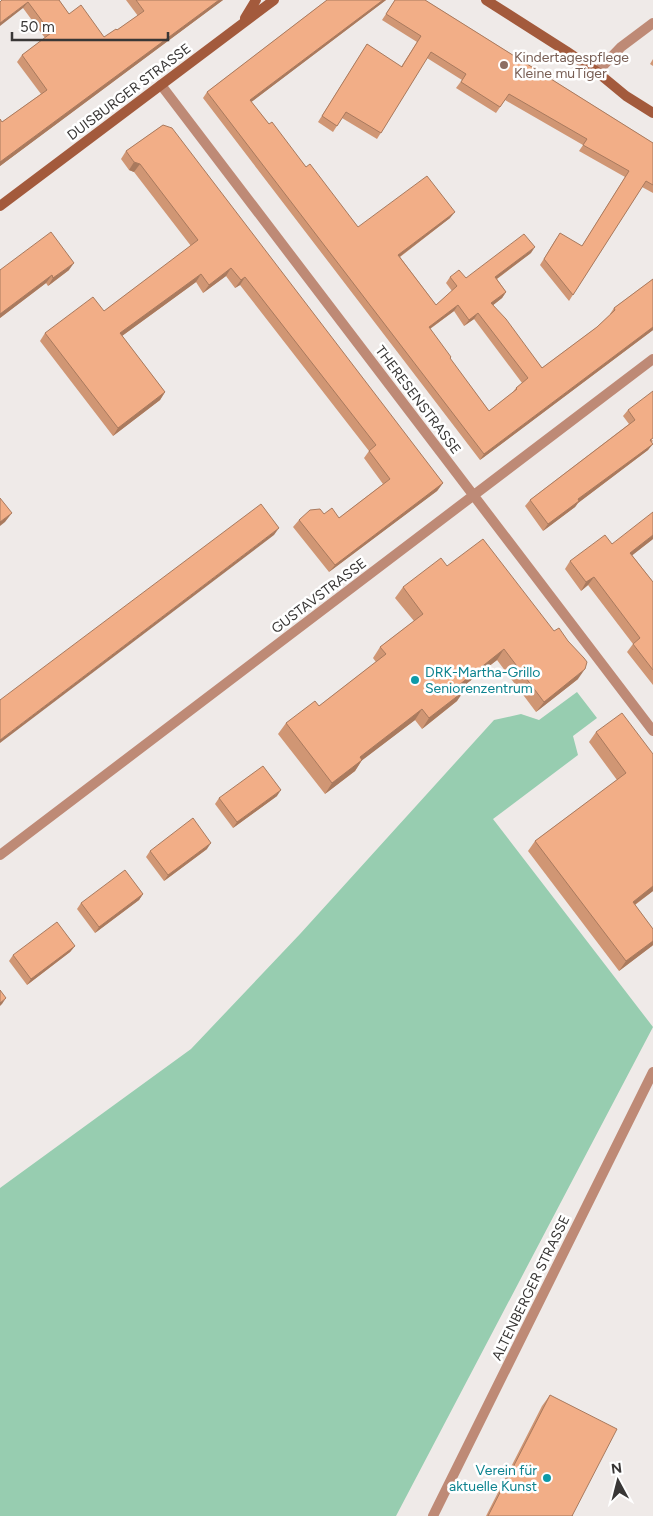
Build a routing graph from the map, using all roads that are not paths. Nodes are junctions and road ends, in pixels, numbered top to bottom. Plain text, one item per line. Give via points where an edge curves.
1 (256, 0) edge
2 (274, 0) edge
3 (486, 0) edge
4 (653, 23) edge
5 (241, 25) junction
6 (597, 72) junction
7 (161, 85) junction
8 (653, 113) edge
9 (0, 206) edge
10 (653, 358) edge
11 (473, 496) junction
12 (653, 732) edge
13 (0, 855) edge
14 (653, 1072) edge
15 (433, 1516) edge

1 - 5 main road
2 - 5 main road, DUISBURGER STRASSE
3 - 6 main road
4 - 6 street via 621,47
5 - 7 main road, DUISBURGER STRASSE
6 - 8 main road
7 - 9 main road, DUISBURGER STRASSE
7 - 11 street, THERESENSTRASSE
10 - 11 street, GUSTAVSTRASSE
11 - 12 street, THERESENSTRASSE
11 - 13 street, GUSTAVSTRASSE
14 - 15 street, ALTENBERGER STRASSE

